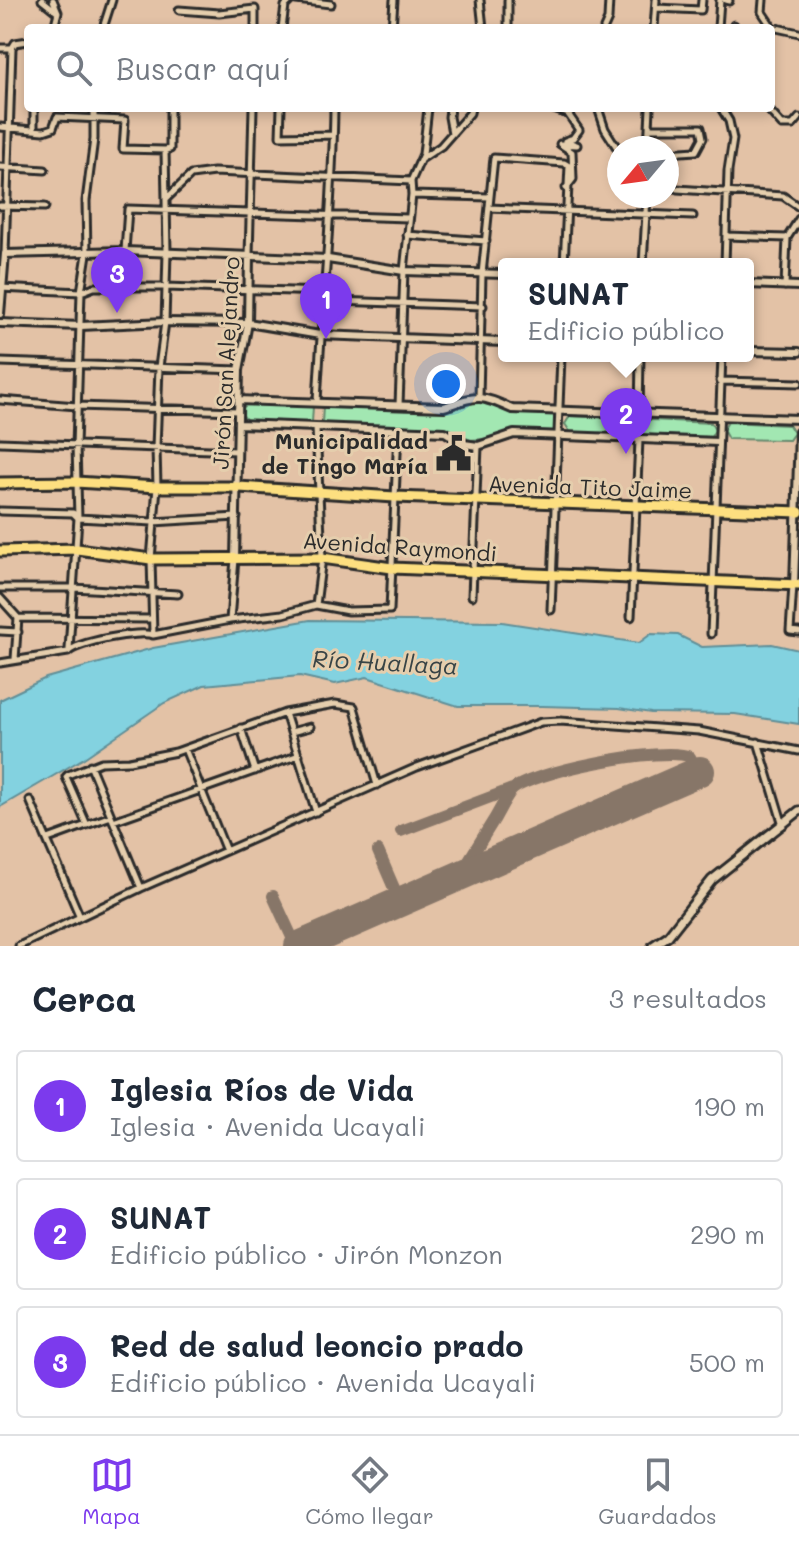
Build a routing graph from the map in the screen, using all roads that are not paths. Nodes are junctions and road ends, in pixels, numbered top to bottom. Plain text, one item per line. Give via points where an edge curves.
1 (42, 0) edge
2 (53, 0) edge
3 (112, 0) edge
4 (294, 0) edge
5 (394, 0) edge
6 (480, 0) edge
7 (508, 0) edge
8 (609, 0) edge
9 (656, 0) edge
10 (702, 0) edge
11 (725, 0) edge
12 (763, 0) edge
13 (331, 4) dead end
14 (656, 8) junction
15 (179, 10) dead end
16 (58, 12) junction
17 (55, 24) edge
18 (104, 24) edge
19 (255, 24) edge
20 (283, 24) edge
21 (392, 24) edge
22 (483, 24) edge
23 (508, 24) edge
24 (606, 24) edge
25 (654, 24) edge
26 (719, 24) edge
27 (770, 24) edge
28 (775, 28) edge
29 (799, 33) edge
30 (24, 42) edge
31 (0, 48) edge
32 (12, 48) junction
33 (34, 112) edge
34 (94, 112) edge
35 (170, 112) edge
36 (253, 112) edge
37 (281, 112) edge
38 (334, 112) edge
39 (428, 112) edge
40 (450, 112) edge
41 (470, 112) edge
42 (562, 112) edge
43 (599, 112) edge
44 (650, 112) edge
45 (723, 112) edge
46 (770, 112) edge
47 (94, 116) junction
48 (799, 118) edge
49 (0, 127) edge
50 (8, 127) junction
51 (649, 128) junction
52 (34, 129) junction
53 (452, 133) junction
54 (333, 135) junction
55 (609, 136) edge
56 (649, 136) edge
57 (165, 150) junction
58 (679, 153) edge
59 (420, 160) junction
60 (0, 167) edge
61 (9, 167) junction
62 (45, 170) dead end
63 (250, 173) junction
64 (331, 177) junction
65 (411, 181) junction
66 (566, 189) junction
67 (679, 189) edge
68 (727, 191) junction
69 (412, 195) junction
70 (490, 197) junction
71 (165, 200) junction
72 (0, 206) edge
73 (8, 206) junction
74 (45, 207) dead end
75 (799, 207) edge
76 (489, 208) junction
77 (646, 208) edge
78 (165, 211) junction
79 (565, 211) junction
80 (252, 212) junction
81 (330, 214) junction
82 (646, 214) junction
83 (693, 216) dead end
84 (408, 218) junction
85 (799, 219) edge
86 (407, 235) junction
87 (726, 236) junction
88 (787, 238) junction
89 (486, 241) junction
90 (125, 251) junction
91 (167, 252) junction
92 (5, 254) junction
93 (87, 254) junction
94 (249, 256) junction
95 (564, 258) edge
96 (643, 258) edge
97 (725, 258) edge
98 (328, 259) junction
99 (404, 271) junction
100 (482, 274) junction
101 (498, 274) edge
102 (754, 284) edge
103 (792, 286) edge
104 (166, 287) junction
105 (1, 288) edge
106 (247, 289) junction
107 (81, 292) junction
108 (324, 292) junction
109 (799, 297) edge
110 (403, 304) junction
111 (483, 306) junction
112 (0, 314) edge
113 (165, 322) junction
114 (0, 323) edge
115 (248, 323) junction
116 (81, 326) junction
117 (320, 335) junction
118 (401, 338) junction
119 (482, 341) junction
120 (498, 342) edge
121 (754, 351) edge
122 (799, 352) edge
123 (0, 362) edge
124 (561, 362) edge
125 (640, 362) edge
126 (722, 362) edge
127 (79, 366) junction
128 (159, 367) junction
129 (239, 370) junction
130 (720, 381) junction
131 (799, 383) edge
132 (479, 397) junction
133 (0, 400) edge
134 (238, 400) junction
135 (317, 402) junction
136 (399, 405) junction
137 (77, 406) junction
138 (157, 408) junction
139 (238, 411) junction
140 (559, 411) junction
141 (639, 415) junction
142 (719, 418) junction
143 (799, 419) edge
144 (238, 424) junction
145 (316, 428) junction
146 (398, 431) junction
147 (799, 432) edge
148 (558, 436) junction
149 (639, 440) junction
150 (0, 442) edge
151 (718, 442) junction
152 (799, 444) edge
153 (76, 446) junction
154 (478, 446) junction
155 (156, 448) junction
156 (237, 451) junction
157 (76, 482) junction
158 (0, 483) edge
159 (157, 487) junction
160 (239, 487) junction
161 (318, 492) junction
162 (395, 497) junction
163 (475, 500) junction
164 (555, 503) junction
165 (636, 507) junction
166 (714, 510) junction
167 (0, 511) edge
168 (797, 512) edge
169 (237, 517) junction
170 (78, 518) junction
171 (153, 522) junction
172 (77, 549) junction
173 (0, 551) edge
174 (235, 558) junction
175 (322, 558) junction
176 (151, 559) junction
177 (392, 568) junction
178 (473, 571) junction
179 (552, 574) junction
180 (633, 577) junction
181 (713, 580) junction
182 (796, 585) edge
183 (0, 588) edge
184 (74, 588) junction
185 (153, 593) junction
186 (178, 594) dead end
187 (472, 596) dead end
188 (0, 598) edge
189 (316, 605) junction
190 (551, 610) dead end
191 (631, 617) dead end
192 (18, 618) junction
193 (73, 618) junction
194 (152, 619) junction
195 (230, 620) junction
196 (0, 631) edge
197 (18, 632) junction
198 (799, 632) edge
199 (711, 634) dead end
200 (153, 635) junction
201 (68, 652) junction
202 (15, 659) junction
203 (0, 663) edge
204 (285, 713) junction
205 (310, 727) dead end
206 (241, 728) junction
207 (291, 732) junction
208 (757, 741) junction
209 (185, 749) junction
210 (799, 751) edge
211 (299, 755) junction
212 (90, 765) junction
213 (255, 771) junction
214 (377, 785) junction
215 (200, 791) junction
216 (30, 800) dead end
217 (799, 811) edge
218 (316, 812) junction
219 (112, 818) junction
220 (87, 825) junction
221 (783, 825) junction
222 (48, 840) junction
223 (226, 851) junction
224 (141, 888) junction
225 (80, 917) junction
226 (19, 946) edge
227 (653, 946) edge

1 - 16 street
2 - 16 street
3 - 18 street
4 - 13 street
4 - 20 street via 285,6
5 - 21 street
6 - 22 street
7 - 23 street
8 - 24 street
9 - 14 street
10 - 14 street via 701,10
11 - 26 street
12 - 27 street via 762,12
14 - 25 street
15 - 19 street via 255,9
16 - 17 street
28 - 29 street
30 - 32 street
31 - 32 street
32 - 50 street
33 - 52 street
34 - 47 street
35 - 57 street via 170,149
36 - 63 street, Jirón San Alejandro
37 - 54 street via 280,136
38 - 54 street
39 - 59 street
40 - 53 street
41 - 53 street
42 - 66 street via 579,130 565,141 577,145 560,144 572,152 573,179
43 - 55 street
44 - 51 street
45 - 68 street via 733,133
46 - 48 street via 787,126
47 - 52 street via 57,117 53,128
47 - 57 street via 125,120 123,149
47 - 93 street
49 - 50 street
50 - 52 street
50 - 61 street
51 - 56 street
51 - 58 street via 701,128 703,138 693,152
53 - 59 street
54 - 64 street
57 - 71 street
59 - 65 street
60 - 61 street
61 - 62 street
61 - 73 street
63 - 64 street
63 - 71 street via 191,175
63 - 80 street, Jirón San Alejandro
64 - 65 street
64 - 81 street
65 - 69 street
66 - 70 street via 569,166 564,163 494,158
66 - 79 street
67 - 68 street
68 - 75 street via 783,196
68 - 87 street
69 - 70 street
69 - 84 street
70 - 76 street
71 - 78 street
72 - 73 street
73 - 74 street
73 - 92 street
76 - 79 street
76 - 89 street
77 - 82 street
78 - 80 street
78 - 90 street via 128,209
78 - 91 street
79 - 82 street
79 - 95 street
80 - 81 street
80 - 94 street, Jirón San Alejandro
81 - 84 street
81 - 98 street
82 - 83 street
82 - 96 street
84 - 86 street
85 - 88 street
86 - 89 street
86 - 99 street
87 - 88 street
87 - 97 street
88 - 103 street
89 - 100 street
90 - 91 street
90 - 93 street
91 - 94 street
91 - 104 street
92 - 93 street
92 - 105 street
93 - 107 street
94 - 98 street
94 - 106 street, Jirón San Alejandro
98 - 99 street
98 - 108 street
99 - 100 street
99 - 110 street
100 - 101 street
100 - 111 street
102 - 103 street
103 - 109 street
104 - 106 street
104 - 107 street via 94,287
104 - 113 street
105 - 107 street
105 - 112 street
106 - 108 street
106 - 115 street, Jirón San Alejandro
107 - 116 street
108 - 110 street via 336,301
108 - 117 street
110 - 111 street
110 - 118 street
111 - 119 street
113 - 115 street
113 - 116 street
113 - 128 street
114 - 116 street
115 - 117 street
115 - 129 street, Jirón San Alejandro
116 - 127 street
117 - 118 street
117 - 135 street
118 - 119 street
118 - 136 street
119 - 120 street
119 - 132 street
121 - 122 street
123 - 127 street
124 - 140 street
125 - 141 street
126 - 130 street
127 - 128 street
127 - 137 street
128 - 129 street
128 - 138 street
129 - 134 street, Jirón San Alejandro
130 - 131 street
130 - 142 street
132 - 136 street via 444,407
132 - 140 street via 512,409
133 - 137 street
134 - 135 street
134 - 139 street, Jirón San Alejandro
135 - 136 street
137 - 138 street
137 - 153 street
138 - 139 street
138 - 155 street
139 - 144 street, Jirón San Alejandro
140 - 141 street
140 - 148 street
141 - 142 street
142 - 143 street
142 - 151 street
144 - 145 street
144 - 156 street, Jirón San Alejandro
145 - 146 street
145 - 161 street
146 - 154 street via 445,432
146 - 162 street
147 - 152 street
148 - 149 street
148 - 154 street via 514,434
148 - 164 street
149 - 151 street
149 - 165 street
150 - 153 street
151 - 166 street
152 - 168 street
153 - 155 street
153 - 157 street
154 - 163 street
155 - 156 street
155 - 159 street
156 - 160 street, Jirón San Alejandro
157 - 158 highway, Avenida Tito Jaime
157 - 159 highway, Avenida Tito Jaime
157 - 170 street
159 - 160 highway, Avenida Tito Jaime
159 - 171 street
160 - 161 highway, Avenida Tito Jaime
160 - 169 street, Jirón San Alejandro
161 - 162 highway, Avenida Tito Jaime
161 - 175 street
162 - 163 highway, Avenida Tito Jaime
162 - 177 street
163 - 164 highway, Avenida Tito Jaime
163 - 178 street
164 - 165 highway, Avenida Tito Jaime
164 - 179 street
165 - 166 highway, Avenida Tito Jaime
165 - 180 street
166 - 168 highway, Avenida Tito Jaime
166 - 181 street
167 - 170 street via 73,513
168 - 182 street
169 - 171 street
169 - 174 street, Jirón San Alejandro
170 - 171 street
170 - 172 street
171 - 176 street
172 - 173 highway, Avenida Raymondi
172 - 176 highway, Avenida Raymondi
172 - 184 street
174 - 175 highway, Avenida Raymondi
174 - 176 highway, Avenida Raymondi
174 - 195 street, Jirón San Alejandro
175 - 177 highway, Avenida Raymondi
175 - 189 street
176 - 185 street
177 - 178 highway, Avenida Raymondi
177 - 189 street via 390,610
178 - 179 highway, Avenida Raymondi
178 - 187 street
179 - 180 highway, Avenida Raymondi
179 - 190 street
180 - 181 highway, Avenida Raymondi
180 - 191 street
181 - 182 highway, Avenida Raymondi
181 - 199 street
182 - 198 street via 790,631
183 - 184 street
184 - 185 street
184 - 193 street
185 - 186 street
185 - 194 street
188 - 192 street
189 - 195 street
192 - 193 street
192 - 197 street
193 - 194 street
193 - 201 street
194 - 200 street
195 - 200 street
196 - 197 street
197 - 202 street
200 - 201 street via 115,636
201 - 202 street
202 - 203 street
204 - 206 street
204 - 207 street
204 - 214 street via 335,704 354,707
205 - 207 street
206 - 209 street
206 - 213 street
207 - 211 street
208 - 210 street
208 - 214 street via 683,729 551,721
208 - 221 street
209 - 212 street
209 - 215 street
211 - 213 street
211 - 218 street
212 - 219 street
212 - 220 street via 66,777
213 - 215 street
214 - 218 street
215 - 219 street
215 - 223 street
216 - 222 street
217 - 221 main road
218 - 223 street
219 - 220 street
219 - 224 street
220 - 222 street
221 - 227 main road via 712,880 668,936
222 - 225 street
223 - 224 street
224 - 225 street
225 - 226 street

